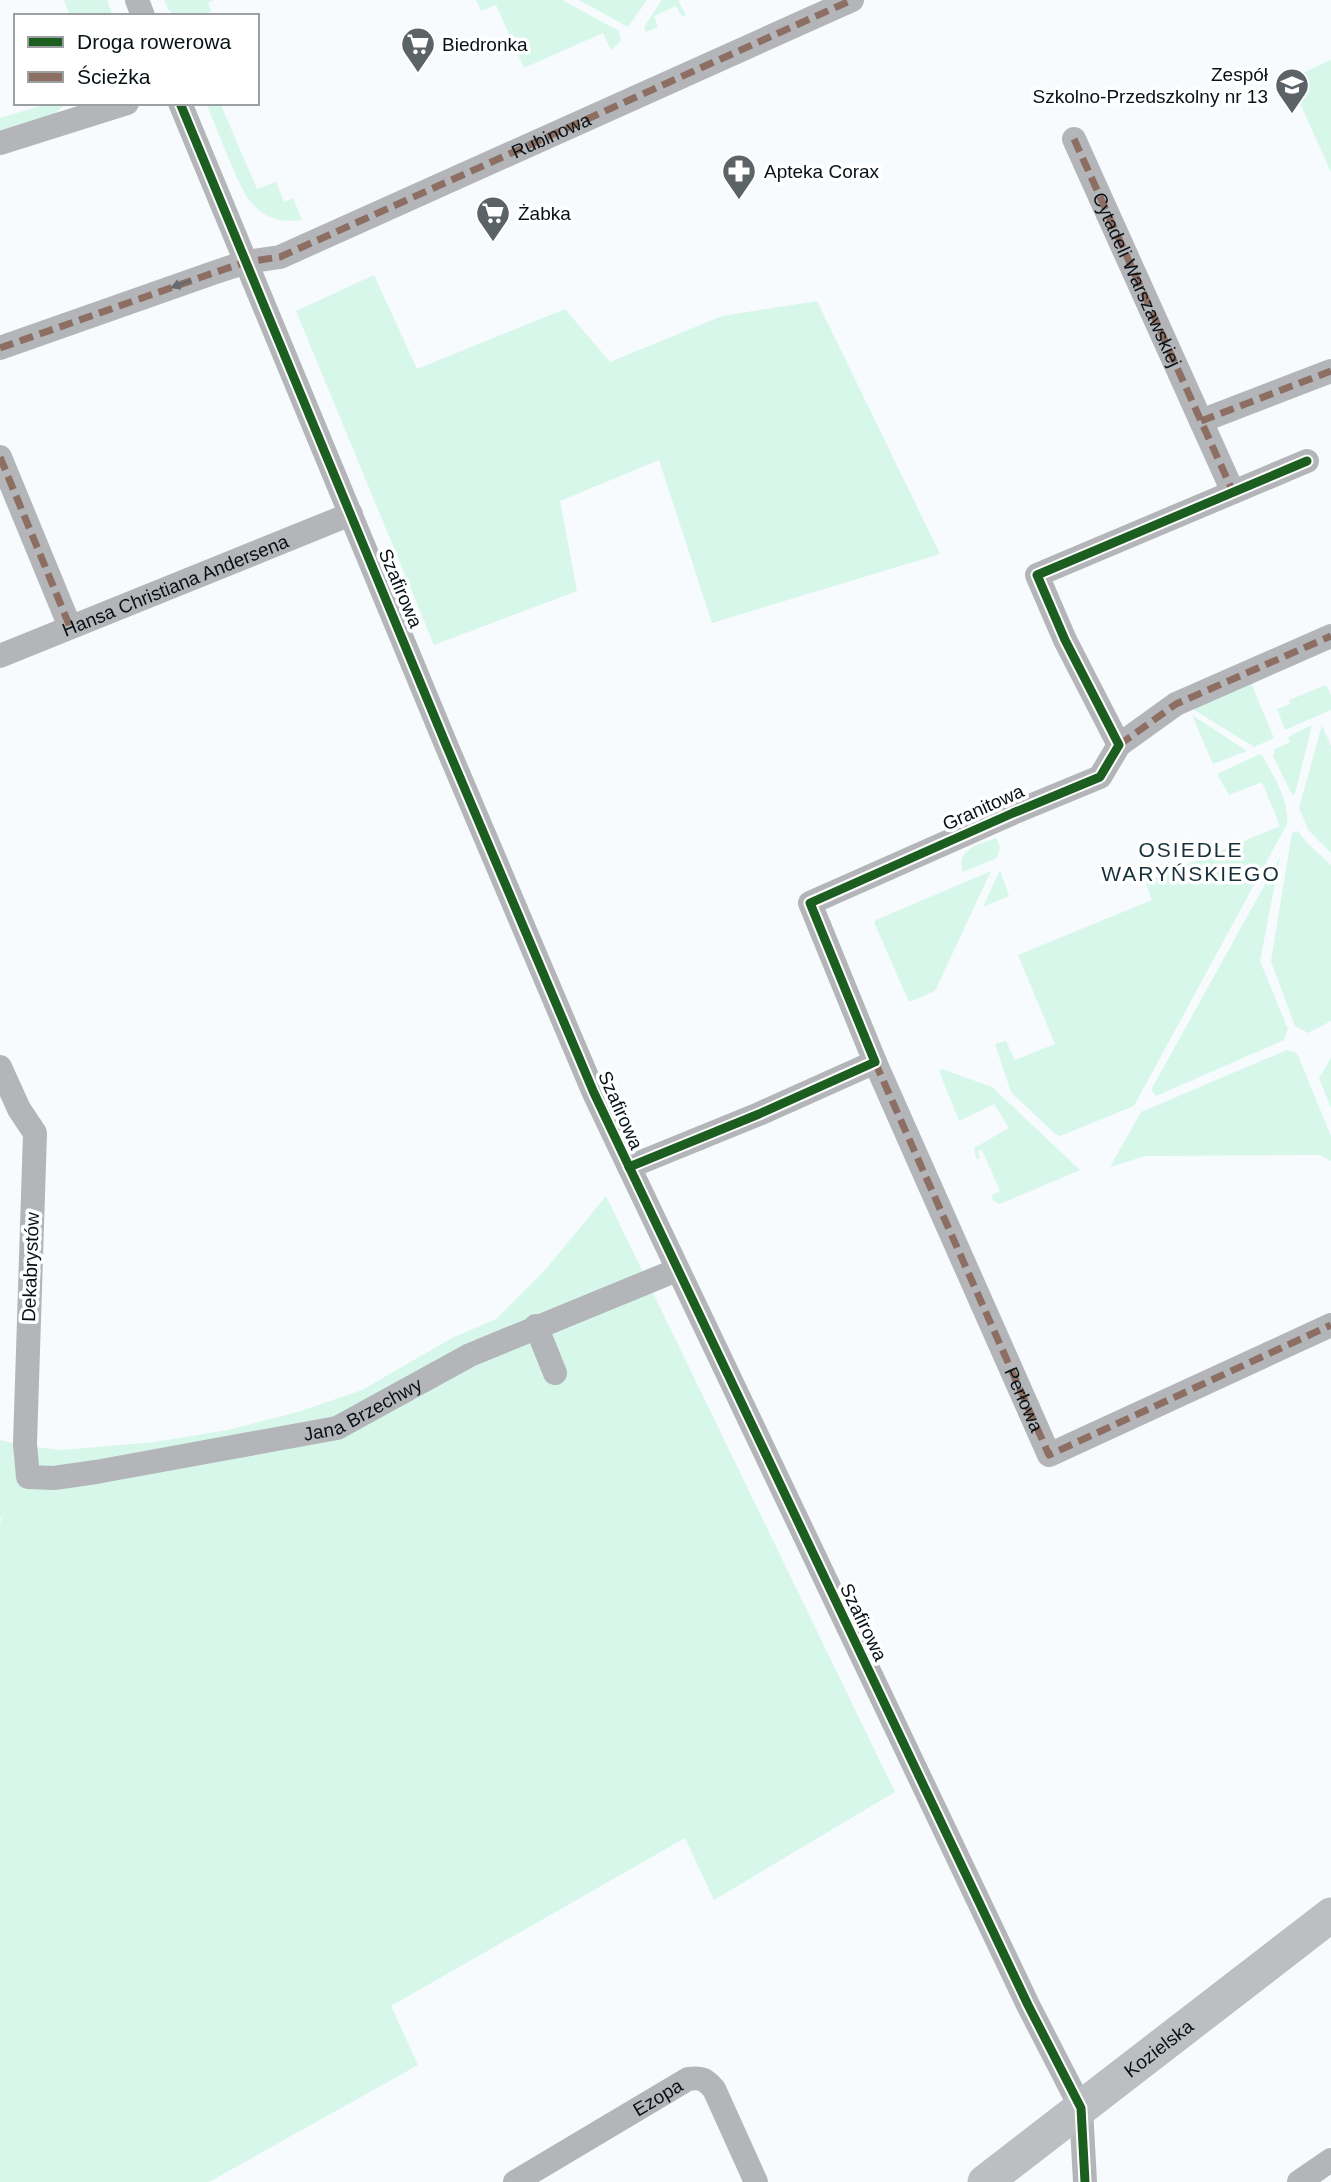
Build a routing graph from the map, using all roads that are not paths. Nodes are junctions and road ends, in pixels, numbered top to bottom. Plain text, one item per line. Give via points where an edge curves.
1 (852, 0) edge
2 (121, 105) edge
3 (181, 105) edge
4 (1074, 139) dead end
5 (0, 143) edge
6 (246, 262) junction
7 (0, 348) edge
8 (1331, 371) edge
9 (1201, 421) junction
10 (0, 457) edge
11 (1307, 461) dead end
12 (1233, 492) junction
13 (351, 514) junction
14 (69, 627) junction
15 (1331, 636) edge
16 (0, 656) edge
17 (1119, 745) junction
18 (876, 1062) junction
19 (0, 1067) edge
20 (629, 1167) junction
21 (677, 1270) junction
22 (1331, 1325) edge
23 (536, 1326) junction
24 (555, 1373) dead end
25 (28, 1476) joint
26 (1331, 1915) edge
27 (1081, 2108) junction
28 (1331, 2160) edge
29 (514, 2182) edge
30 (756, 2182) edge
31 (985, 2182) edge
32 (1084, 2182) edge
33 (1299, 2182) edge

1 - 6 street, Rubinowa via 308,245 280,257
2 - 5 street
3 - 6 street, Szafirowa
4 - 9 street, Cytadeli Warszawskiej
6 -> 7 street, Rubinowa
6 - 13 street, Szafirowa
8 - 9 street
9 - 12 street, Cytadeli Warszawskiej
10 - 14 street
11 - 12 street
12 - 17 street via 1037,575
13 - 14 street, Hansa Christiana Andersena
13 - 20 street, Szafirowa
14 - 16 street, Hansa Christiana Andersena
15 - 17 street, Granitowa via 1176,704
17 - 18 street, Granitowa via 1100,777 810,904
18 - 20 street
18 - 22 street, Perłowa via 1049,1455
19 - 25 street, Dekabrystów via 35,1133 25,1431
20 - 21 street, Szafirowa
21 - 23 street, Jana Brzechwy
21 - 27 street, Szafirowa
23 - 24 street
23 - 25 street, Jana Brzechwy via 470,1355 337,1428 96,1472 54,1478
26 - 27 street, Kozielska
27 - 31 street, Kozielska
27 - 32 street
28 - 33 street
29 - 30 street, Ezopa via 700,2077 714,2089

